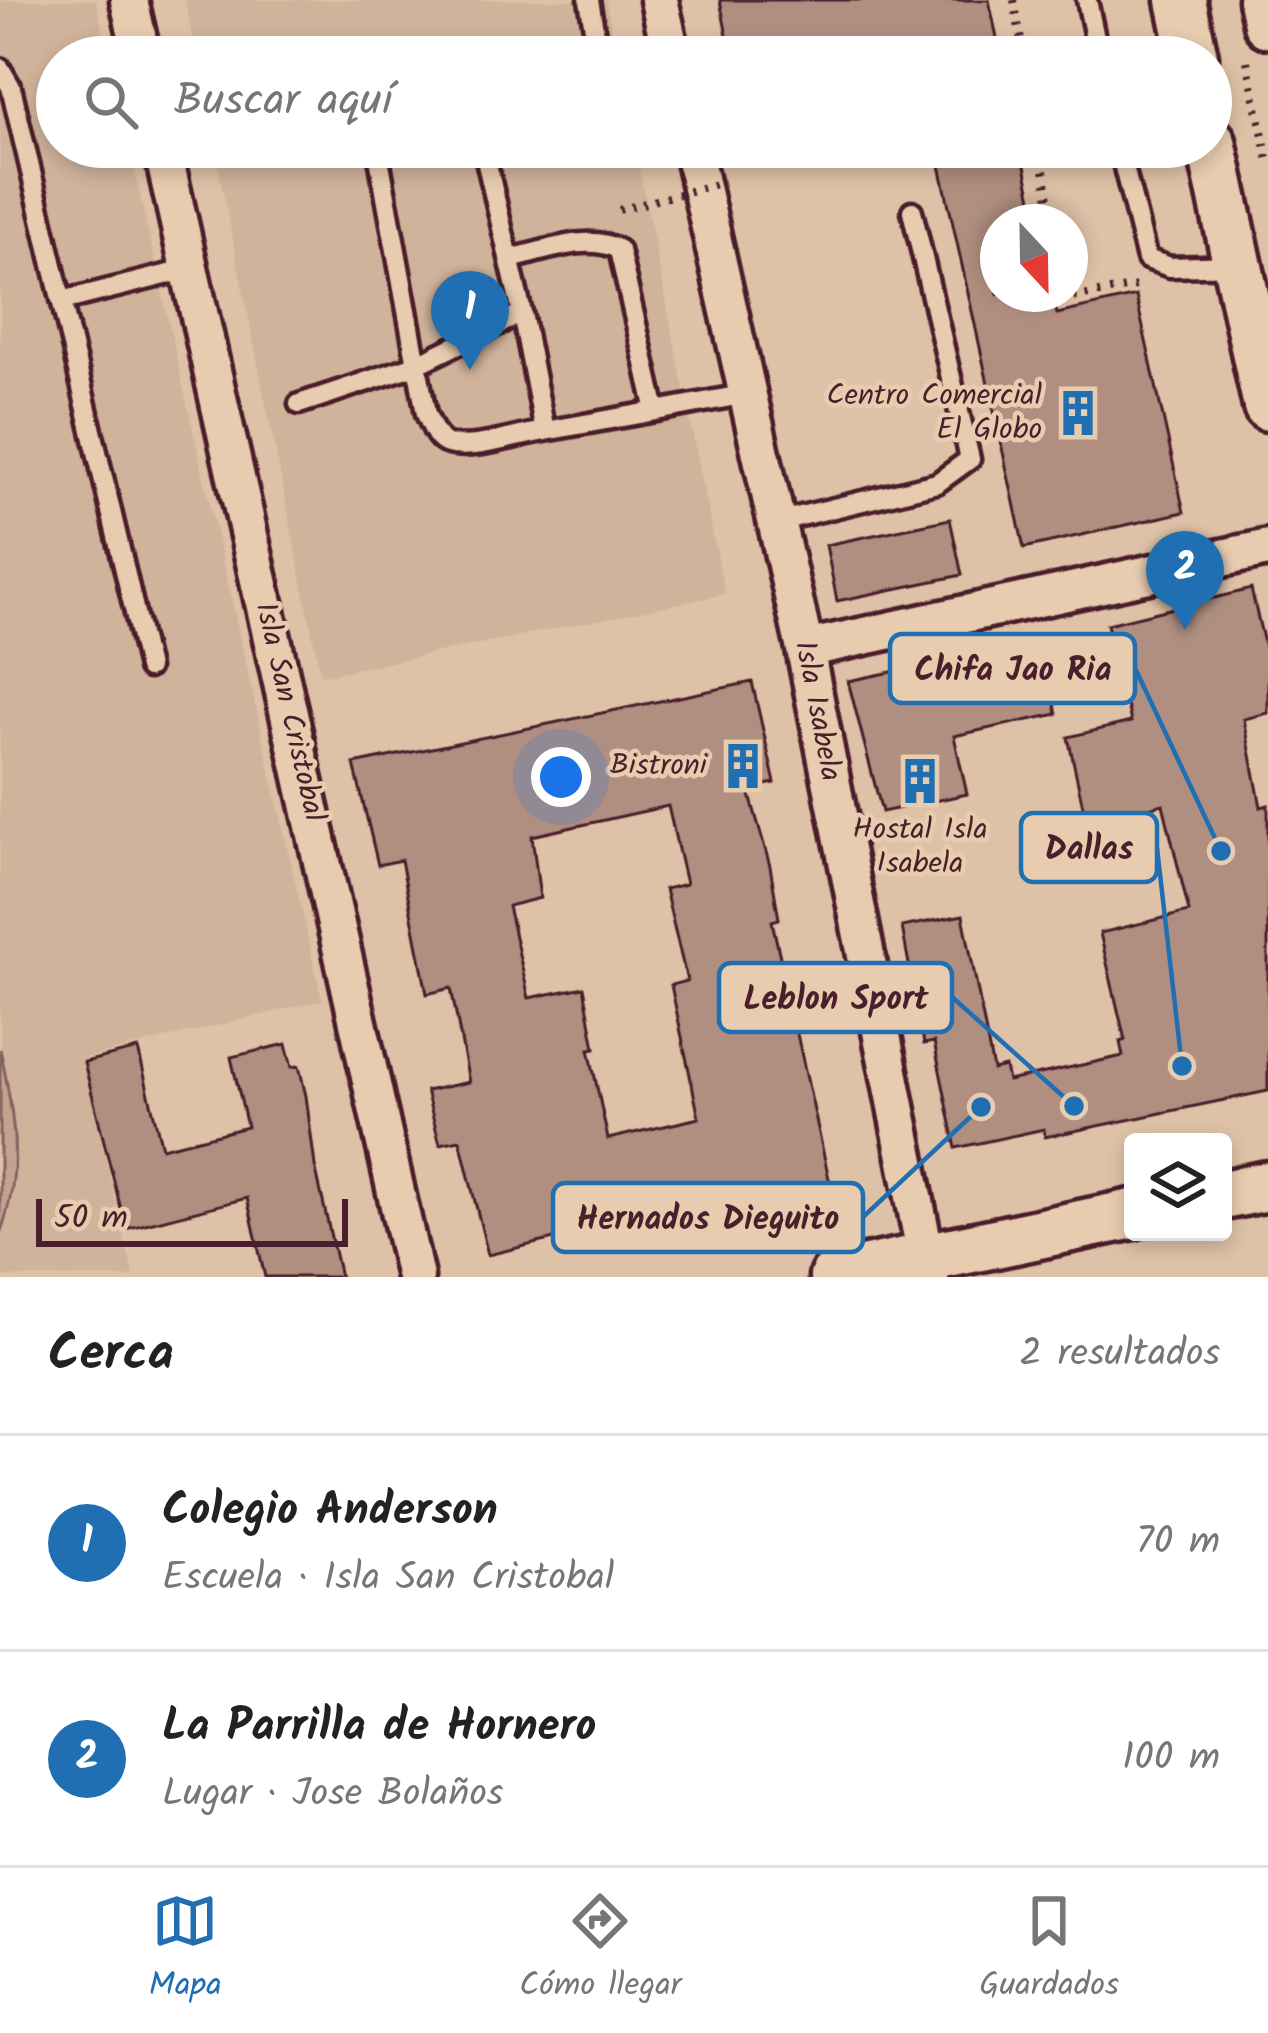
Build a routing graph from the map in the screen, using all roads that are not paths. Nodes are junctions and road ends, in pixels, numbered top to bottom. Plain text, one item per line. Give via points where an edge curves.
1 (129, 0) edge
2 (589, 0) edge
3 (659, 0) edge
4 (1087, 0) edge
5 (1181, 0) edge
6 (1263, 0) edge
7 (1256, 34) edge
8 (137, 36) edge
9 (595, 36) edge
10 (667, 36) edge
11 (1095, 36) edge
12 (1189, 36) edge
13 (0, 68) edge
14 (167, 168) edge
15 (380, 168) edge
16 (488, 168) edge
17 (697, 168) edge
18 (1124, 168) edge
19 (1216, 168) edge
20 (912, 211) dead end
21 (510, 259) junction
22 (1237, 265) junction
23 (189, 269) junction
24 (62, 301) junction
25 (522, 313) junction
26 (416, 365) junction
27 (747, 394) junction
28 (299, 404) dead end
29 (1268, 406) edge
30 (656, 410) junction
31 (545, 431) junction
32 (776, 522) junction
33 (1268, 548) edge
34 (805, 650) junction
35 (148, 668) dead end
36 (1268, 1186) edge
37 (1232, 1194) edge
38 (1124, 1216) edge
39 (928, 1267) edge
40 (415, 1277) edge
41 (834, 1277) edge

1 - 8 street
2 - 9 lane
3 - 10 street
4 - 11 lane
5 - 12 main road
6 - 7 main road
13 - 24 lane via 11,86
14 - 23 street, Isla San Cristobal
15 - 26 lane
16 - 21 lane
17 - 27 street, Isla Isabela
18 - 22 lane via 1147,259 1170,267
19 - 22 main road
20 - 32 lane via 970,459 937,484
21 - 25 lane
21 - 30 lane via 583,244 620,250
22 - 29 main road
23 - 24 lane
23 - 40 street, Isla San Cristobal
24 - 35 lane
25 - 26 lane
25 - 31 lane
26 - 28 lane
26 - 31 lane via 426,414 446,444
27 - 30 lane
27 - 32 street, Isla Isabela
30 - 31 lane
32 - 34 street, Isla Isabela
33 - 34 street
34 - 39 street, Isla Isabela
36 - 37 main road
38 - 39 main road
39 - 41 main road

